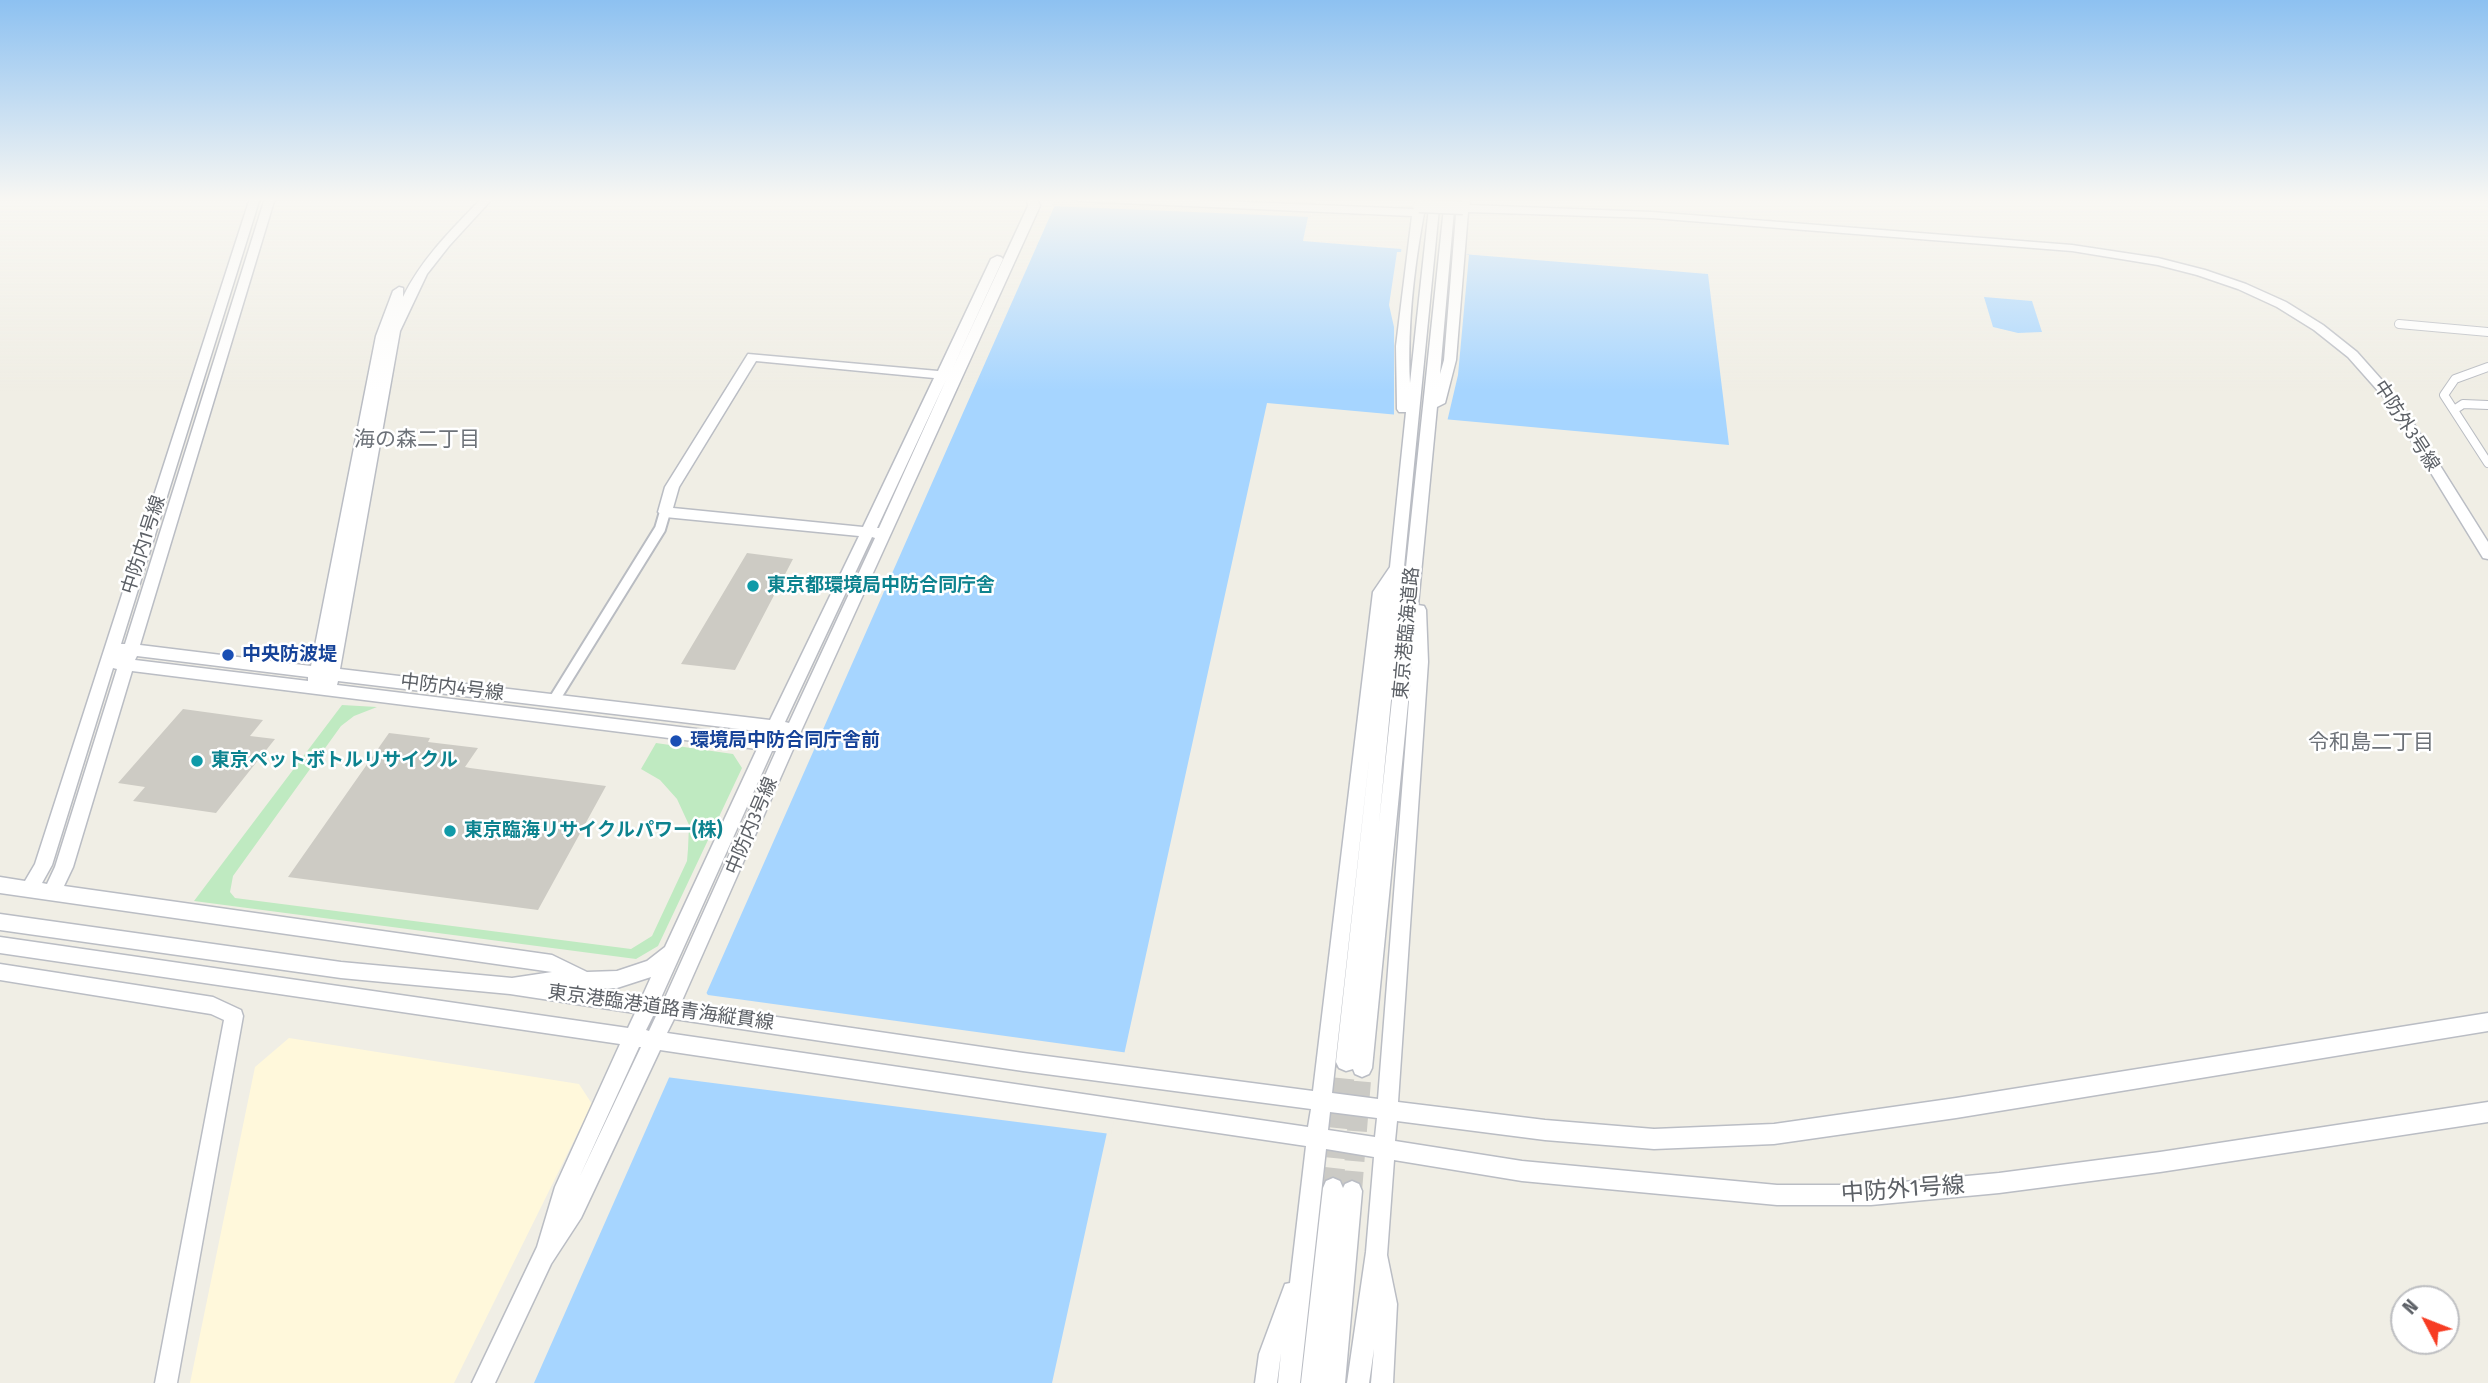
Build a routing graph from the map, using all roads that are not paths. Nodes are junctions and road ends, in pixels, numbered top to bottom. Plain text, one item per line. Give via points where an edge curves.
1 (234, 263) edge
2 (250, 263) edge
3 (417, 263) edge
4 (428, 263) edge
5 (1006, 263) edge
6 (1413, 263) edge
7 (1428, 263) edge
8 (1444, 263) edge
9 (1459, 263) edge
10 (2164, 263) edge
11 (2399, 324) dead end
12 (2488, 332) edge
13 (2488, 367) edge
14 (949, 375) junction
15 (2488, 405) edge
16 (2454, 410) junction
17 (1428, 440) junction
18 (1408, 442) junction
19 (2488, 463) edge
20 (665, 512) junction
21 (1417, 527) junction
22 (868, 532) junction
23 (884, 534) junction
24 (2488, 554) edge
25 (1396, 565) junction
26 (108, 655) junction
27 (129, 657) junction
28 (323, 682) junction
29 (554, 700) junction
30 (785, 728) junction
31 (767, 744) junction
32 (786, 746) junction
33 (0, 885) edge
34 (30, 889) junction
35 (52, 892) junction
36 (0, 922) edge
37 (0, 945) edge
38 (674, 948) junction
39 (0, 972) edge
40 (586, 981) junction
41 (510, 986) junction
42 (659, 1008) junction
43 (2488, 1022) edge
44 (645, 1037) junction
45 (1321, 1100) junction
46 (1387, 1110) junction
47 (2488, 1112) edge
48 (1317, 1137) junction
49 (1385, 1149) junction
50 (1377, 1252) junction
51 (1303, 1265) junction
52 (166, 1383) edge
53 (483, 1383) edge
54 (1266, 1383) edge
55 (1289, 1383) edge
56 (1312, 1383) edge
57 (1334, 1383) edge
58 (1358, 1383) edge
59 (1382, 1383) edge

1 - 26 street, 中防内1号線
2 - 27 street, 中防内1号線
3 - 28 street via 390,310 382,336
4 - 28 street via 394,331
5 - 14 street, 中防内3号線
6 - 18 street via 1402,346
7 - 18 street, 東京港臨海道路
8 - 17 street, 東京港臨海道路
9 - 17 street via 1450,360
10 - 24 street, 中防外3号線 via 2219,277 2272,300 2335,339 2363,364 2385,389
11 - 12 street
13 - 16 street via 2466,373 2445,387 2444,395
14 - 20 street via 752,357 672,487
14 - 22 street, 中防内3号線
14 - 23 street, 中防内3号線
15 - 16 street via 2463,404
16 - 19 street
17 - 21 street, 東京港臨海道路
18 - 25 street, 東京港臨海道路
20 - 22 street
20 - 29 street via 660,529
21 - 25 street, 東京港臨海道路 via 1354,1065
21 - 46 street via 1420,662
22 - 23 street
22 - 30 street, 中防内3号線
23 - 30 street, 中防内3号線
25 - 45 street via 1380,593
26 - 27 street, 中防内4号線
26 - 34 street, 中防内1号線 via 43,865
27 - 28 street, 中防内4号線
27 - 35 street, 中防内1号線 via 64,867
28 - 29 street, 中防内4号線
28 - 31 street, 中防内4号線
29 - 30 street, 中防内4号線
30 - 31 street, 中防内3号線
30 - 32 street, 中防内3号線
31 - 32 street, 中防内4号線
31 - 38 street, 中防内3号線
32 - 42 street, 中防内3号線
33 - 34 street
34 - 35 street
35 - 40 street via 552,963
36 - 41 street, 東京港臨港道路青海縦貫線 via 341,970
37 - 44 street, 東京港臨港道路青海縦貫線
38 - 40 street via 640,976
38 - 42 street, 中防内3号線
39 - 52 street via 213,1006 234,1016
40 - 41 street via 537,979
41 - 42 street, 東京港臨港道路青海縦貫線
42 - 44 street, 中防内3号線
42 - 45 street, 東京港臨港道路青海縦貫線
43 - 46 street via 1774,1134 1654,1139
44 - 48 street, 東京港臨港道路青海縦貫線
44 - 53 street, 中防内3号線 via 580,1199 543,1256
45 - 46 street
45 - 48 street
46 - 49 street
47 - 49 street, 中防外1号線 via 2160,1162 1871,1195 1726,1191 1522,1171
48 - 49 street, 中防外1号線
48 - 51 street
49 - 50 street
50 - 58 street
50 - 59 street via 1386,1301
51 - 54 street via 1270,1354
51 - 55 street
56 - 57 street via 1342,1189

